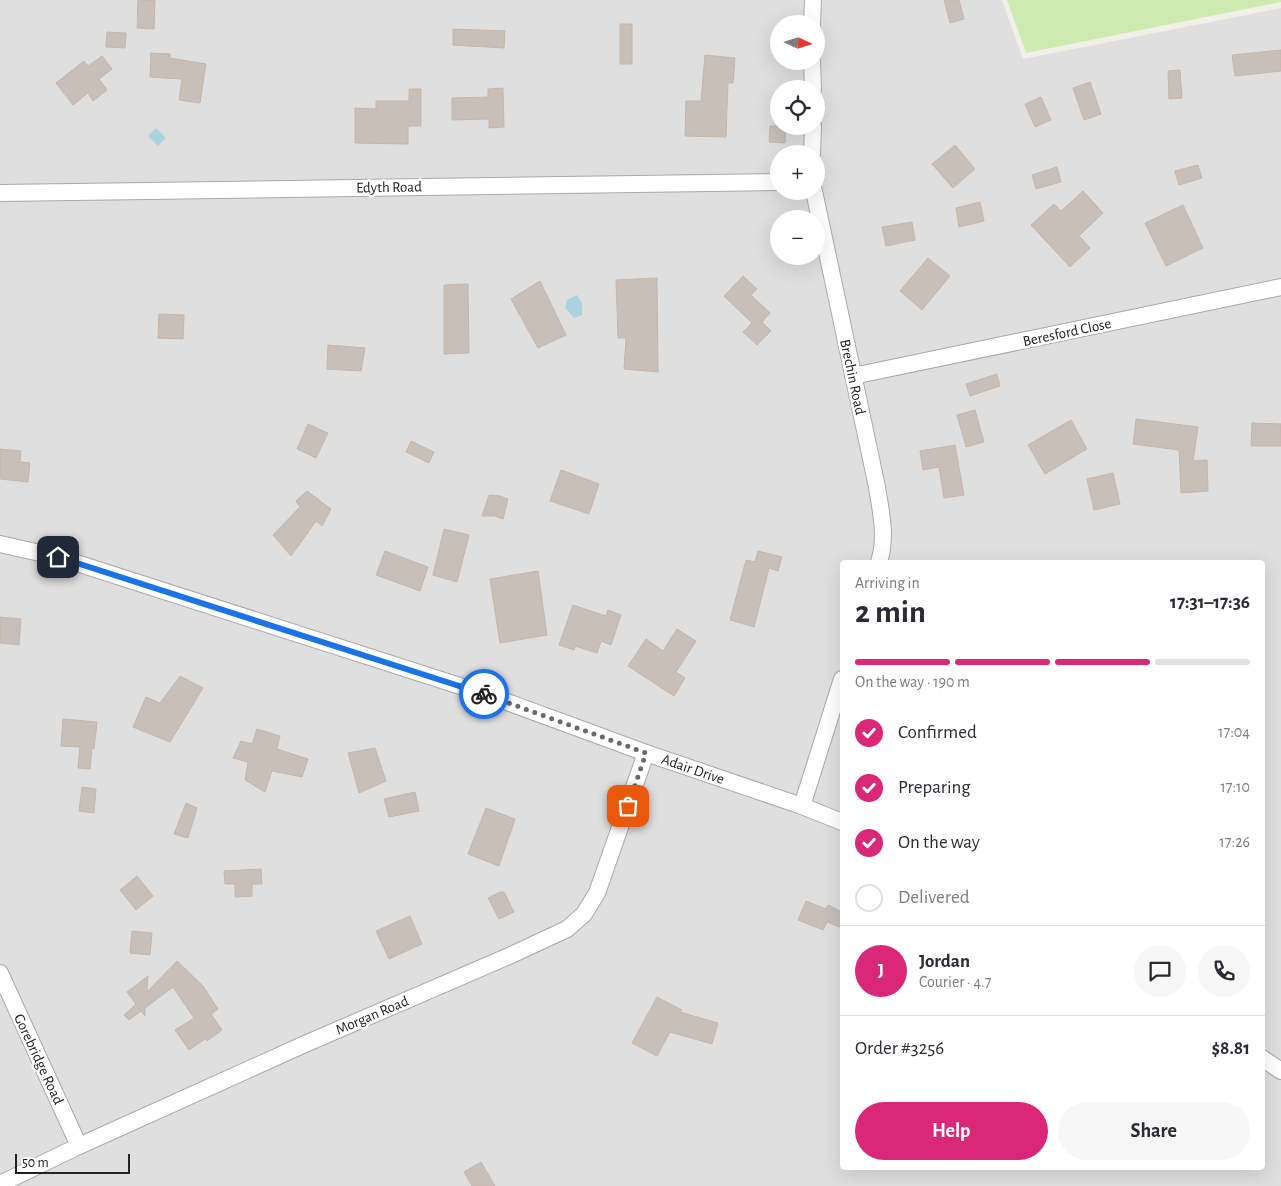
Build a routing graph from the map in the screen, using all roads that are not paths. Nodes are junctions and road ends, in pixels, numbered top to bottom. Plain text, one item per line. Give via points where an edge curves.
1 (812, 0) edge
2 (812, 15) edge
3 (770, 182) edge
4 (0, 193) edge
5 (816, 200) edge
6 (1281, 287) edge
7 (853, 376) junction
8 (0, 544) edge
9 (880, 560) edge
10 (840, 685) edge
11 (646, 753) junction
12 (802, 806) junction
13 (840, 821) edge
14 (0, 973) edge
15 (1265, 1060) edge
16 (1281, 1071) edge
17 (79, 1146) junction
18 (0, 1184) edge

1 - 2 street
3 - 4 street, Edyth Road
5 - 7 street, Brechin Road
6 - 7 street, Beresford Close
7 - 9 street, Brechin Road via 883,528 884,543
8 - 11 street, Adair Drive via 58,557 488,695
10 - 12 street
11 - 12 street, Adair Drive
11 - 17 street, Morgan Road via 597,893 584,914 567,930
12 - 13 street, Adair Drive
14 - 17 street, Gorebridge Road
15 - 16 street
17 - 18 street, Morgan Road

